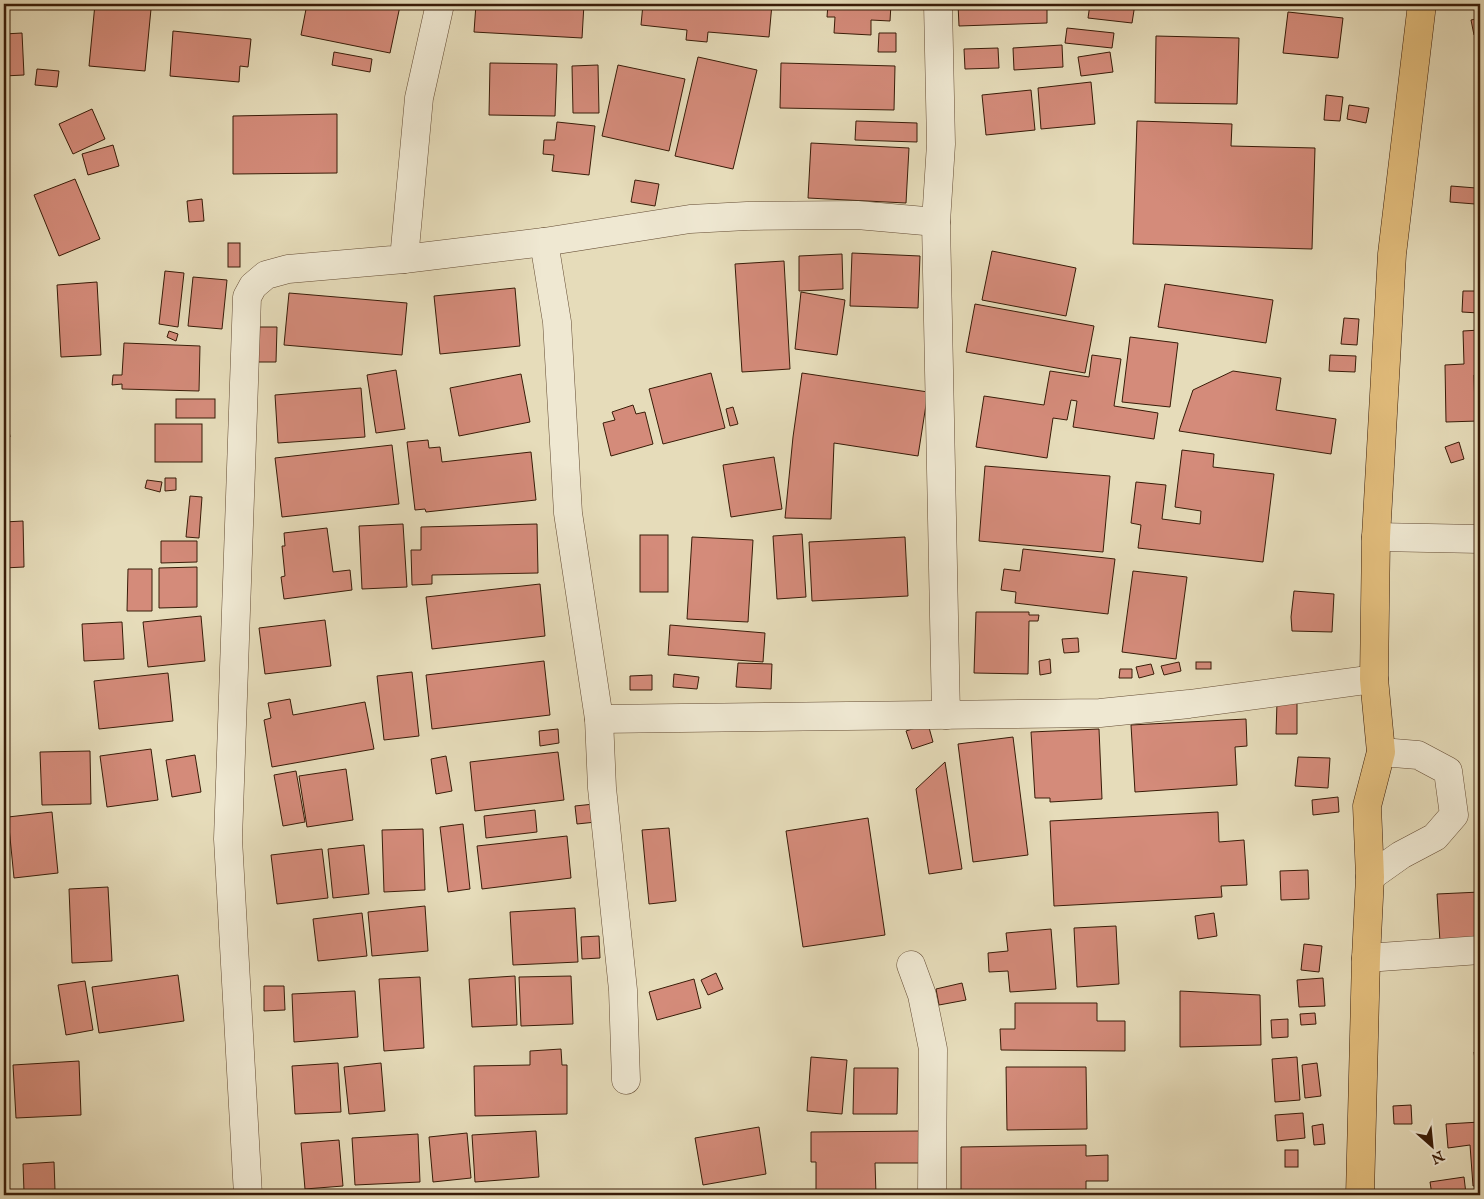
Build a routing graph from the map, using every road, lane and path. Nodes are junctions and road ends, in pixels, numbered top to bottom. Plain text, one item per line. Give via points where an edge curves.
1 (440, 4) edge
2 (938, 4) edge
3 (1422, 4) edge
4 (936, 222) junction
5 (544, 242) junction
6 (404, 259) junction
7 (1376, 537) junction
8 (1480, 539) edge
9 (1374, 679) junction
10 (946, 715) junction
11 (599, 719) junction
12 (1381, 752) junction
13 (1370, 877) junction
14 (1480, 950) edge
15 (1366, 958) junction
16 (911, 965) dead end
17 (626, 1080) dead end
18 (248, 1195) edge
19 (932, 1195) edge
20 (1360, 1195) edge

1 - 6 street via 419,98
2 - 4 street via 941,144
3 - 7 main road via 1392,254
4 - 5 street via 857,215 747,216 690,220
4 - 10 street
5 - 6 street
5 - 11 street via 557,322 568,513
6 - 18 street via 288,269 266,275 253,286 247,297 228,839
7 - 8 street
7 - 9 main road
9 - 10 street via 1100,713
9 - 12 main road
10 - 11 street
11 - 17 street via 602,788 623,990
12 - 13 main road via 1367,806
12 - 13 street via 1418,755 1448,771 1454,815 1435,837 1401,854
13 - 15 main road
14 - 15 street
15 - 20 main road
16 - 19 street via 922,995 933,1049

